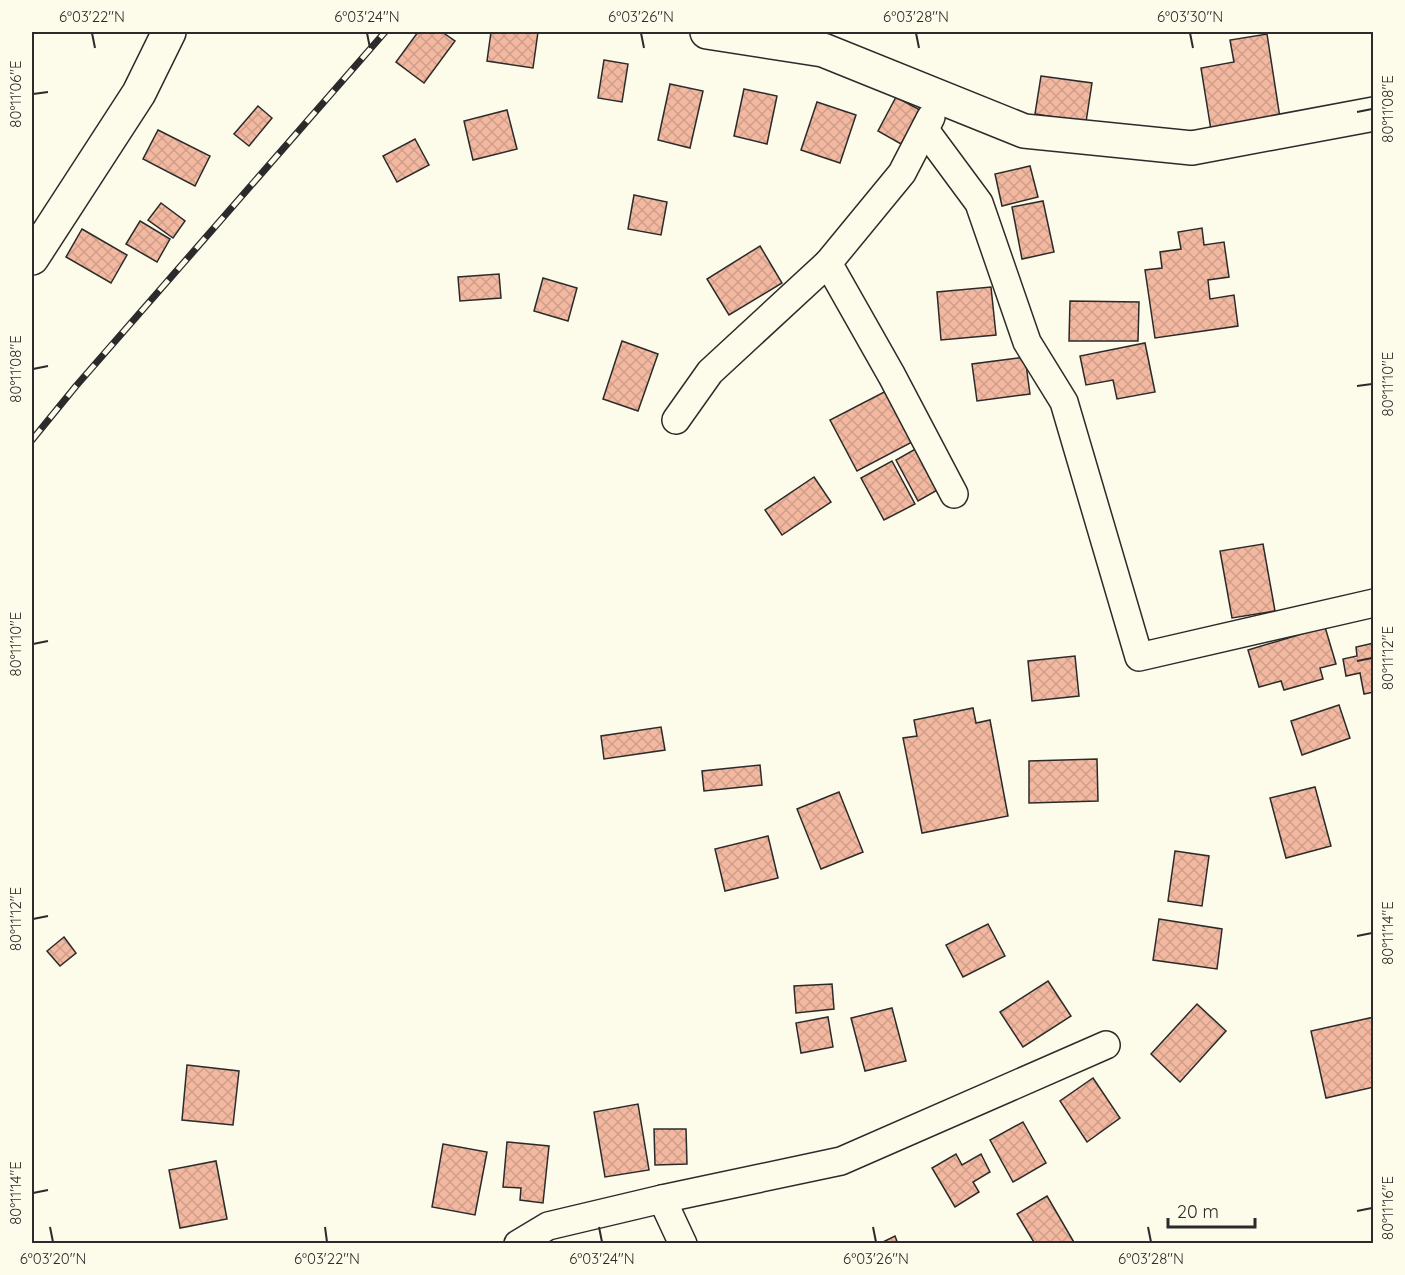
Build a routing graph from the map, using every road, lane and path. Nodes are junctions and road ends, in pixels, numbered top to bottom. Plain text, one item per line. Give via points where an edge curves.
1 (169, 32) edge
2 (707, 32) edge
3 (942, 98) junction
4 (1374, 114) edge
5 (925, 130) junction
6 (32, 258) edge
7 (828, 263) junction
8 (676, 420) dead end
9 (954, 494) dead end
10 (1374, 603) edge
11 (1106, 1046) dead end
12 (662, 1198) junction
13 (518, 1244) edge
14 (683, 1244) edge

1 - 6 street via 140,93
2 - 3 street via 823,50
3 - 4 street via 1024,131 1192,148
3 - 5 street
5 - 7 street via 902,173
5 - 10 street via 980,203 1027,342 1064,402 1139,657
7 - 8 street via 710,372
7 - 9 street
11 - 12 street via 841,1161
12 - 13 street via 548,1226
12 - 14 street

